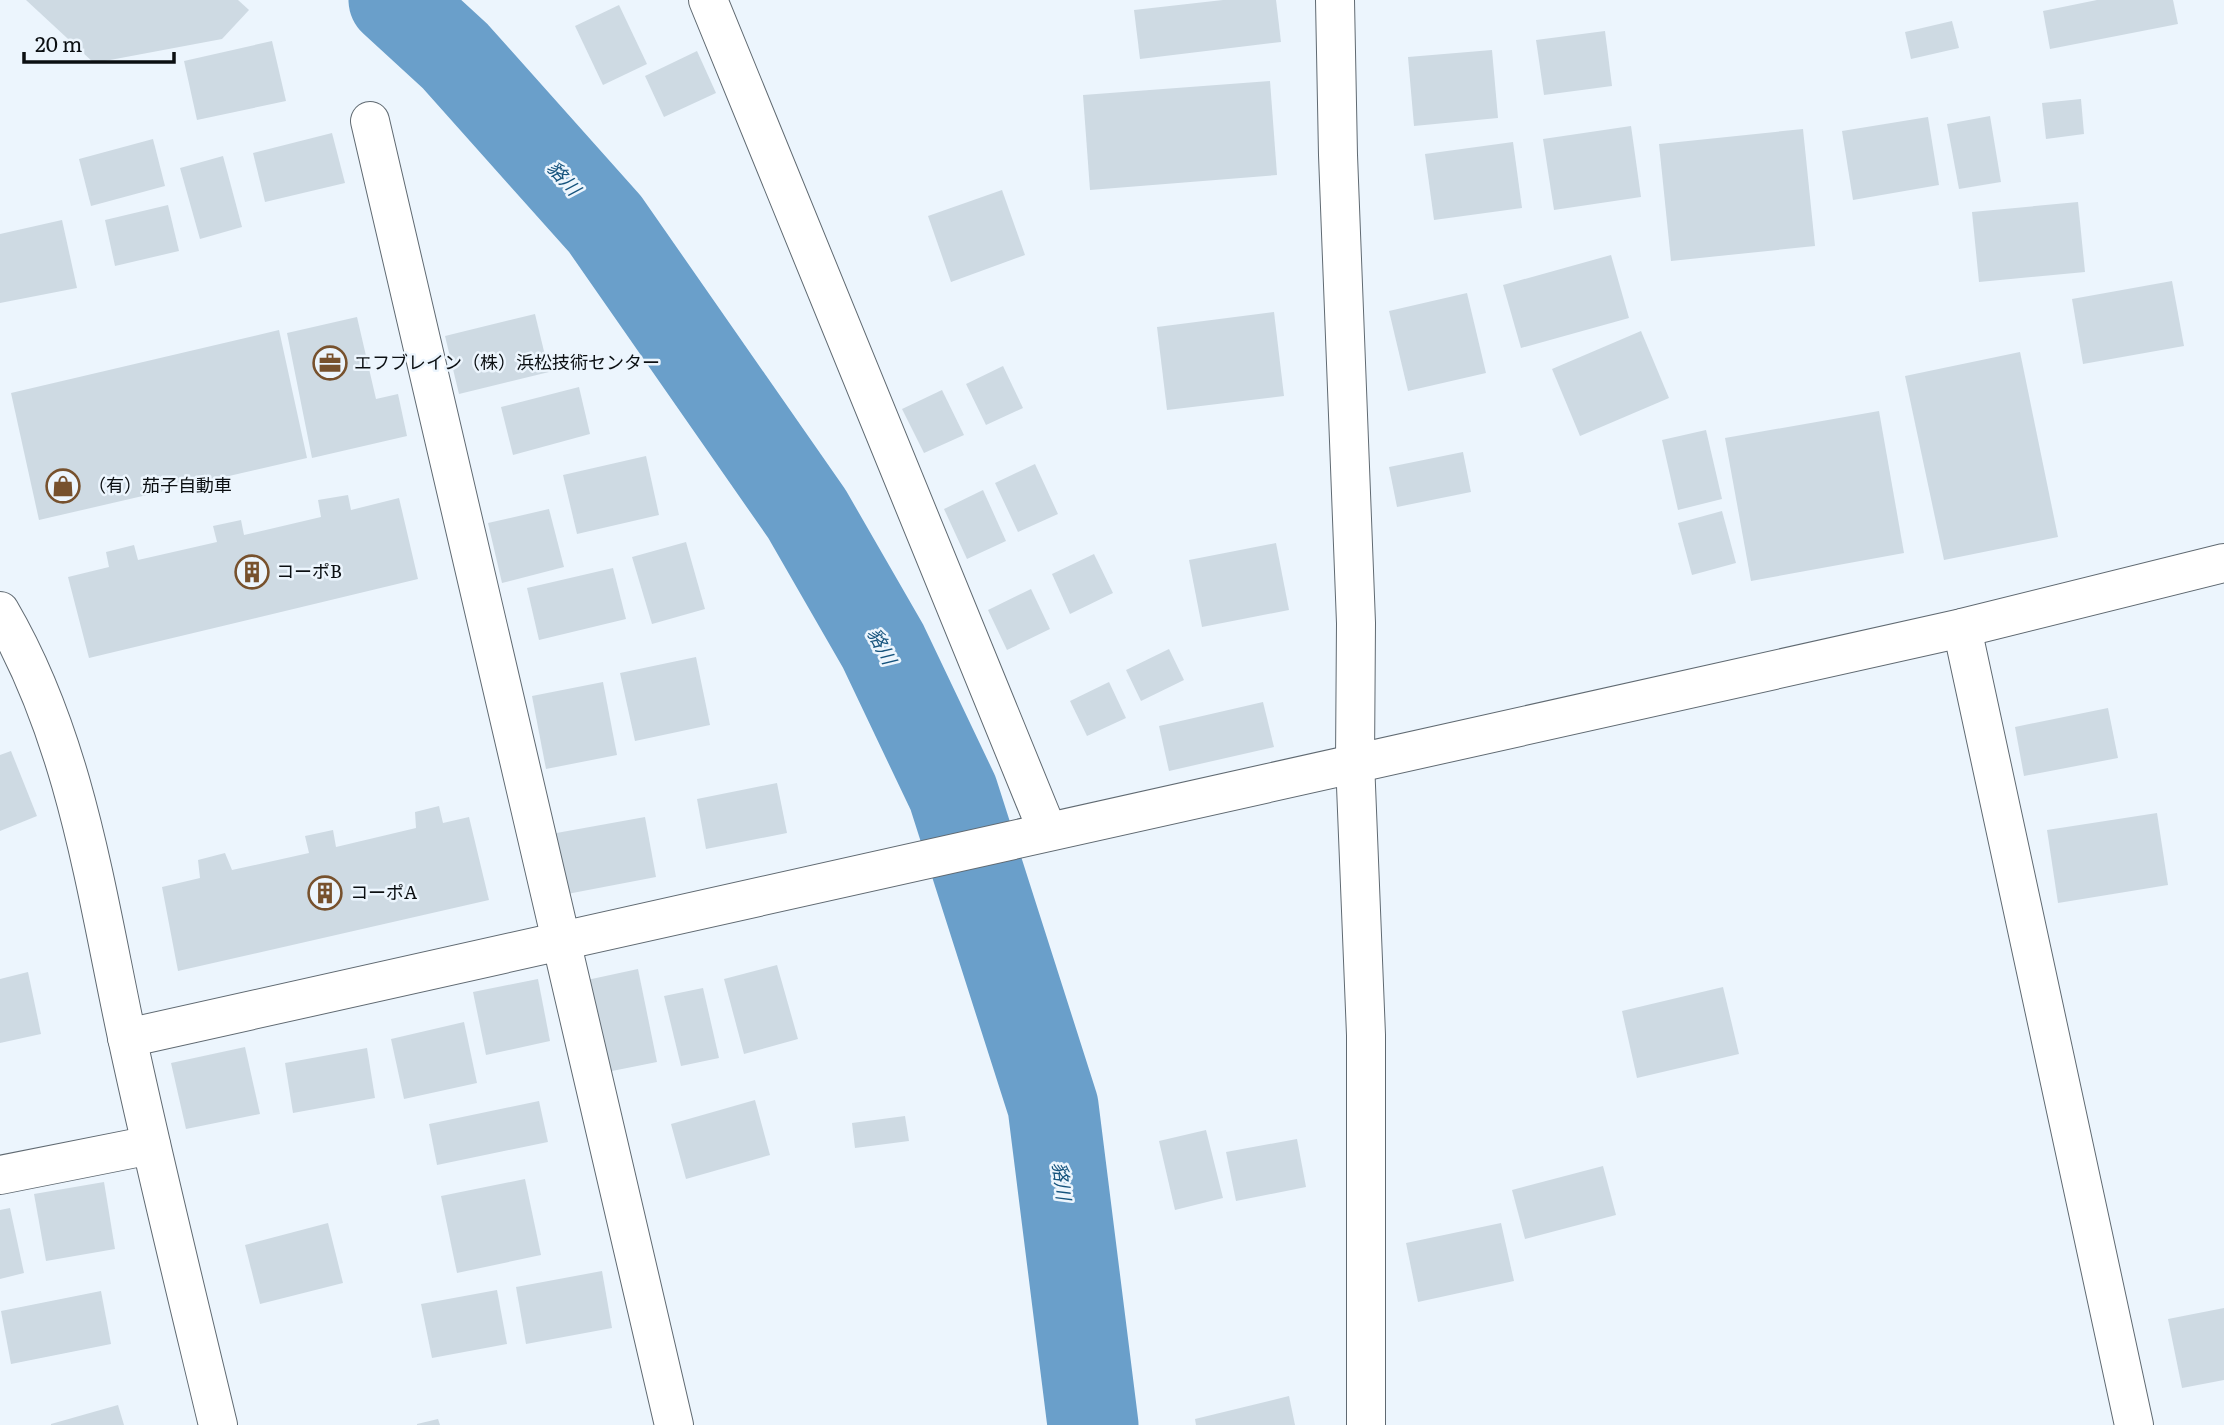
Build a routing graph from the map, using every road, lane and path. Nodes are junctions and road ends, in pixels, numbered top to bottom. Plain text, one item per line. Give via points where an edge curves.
1 (708, 0) edge
2 (1335, 0) edge
3 (370, 121) dead end
4 (2224, 564) edge
5 (0, 611) edge
6 (1962, 628) junction
7 (1354, 761) junction
8 (1034, 833) junction
9 (559, 942) junction
10 (127, 1038) junction
11 (151, 1145) junction
12 (0, 1175) edge
13 (218, 1425) edge
14 (674, 1425) edge
15 (1366, 1425) edge
16 (2134, 1425) edge

1 - 8 street
2 - 7 street via 1356,623
3 - 9 street
4 - 6 street
5 - 10 street via 60,741
6 - 7 street
6 - 16 street
7 - 8 street
7 - 15 street via 1366,1035
8 - 9 street
9 - 10 street
9 - 14 street
10 - 11 street
11 - 12 street
11 - 13 street

